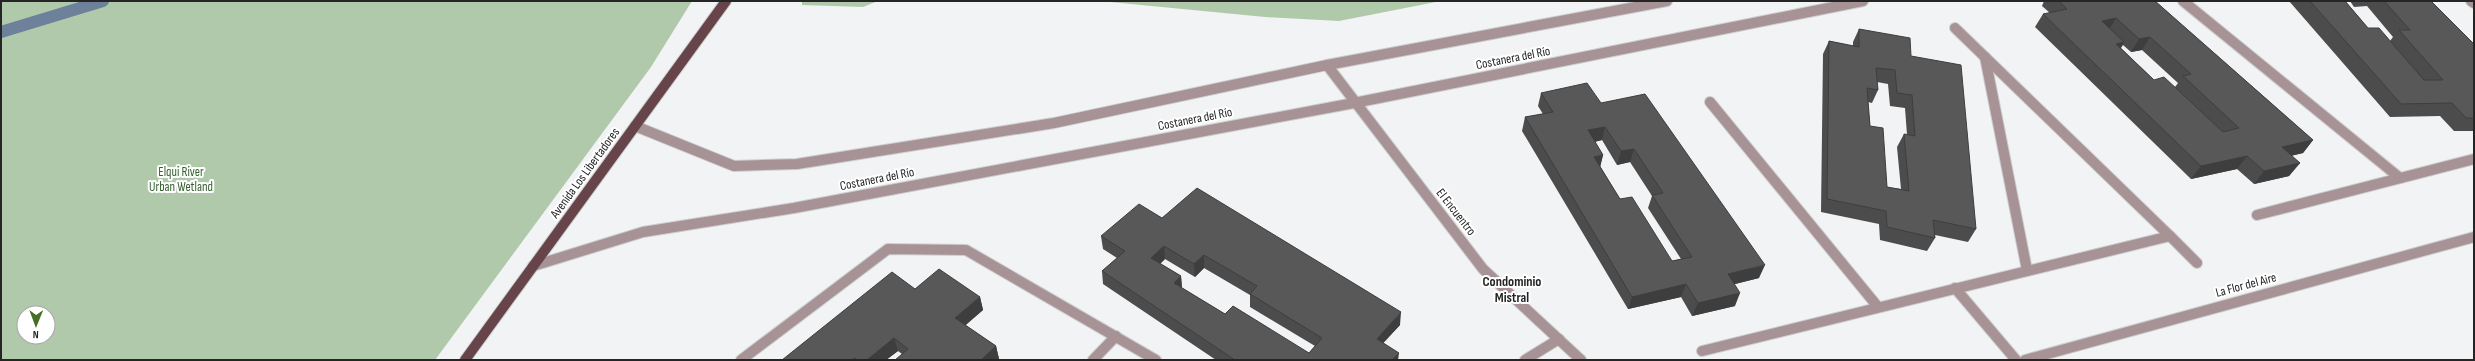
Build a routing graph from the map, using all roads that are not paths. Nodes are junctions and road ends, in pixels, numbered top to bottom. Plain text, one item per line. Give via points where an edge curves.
1 (726, 1) edge
2 (1667, 1) edge
3 (1863, 1) edge
4 (2183, 1) edge
5 (2471, 1) edge
6 (2474, 3) edge
7 (1954, 28) dead end
8 (1985, 57) junction
9 (1327, 65) junction
10 (1710, 102) dead end
11 (1354, 103) junction
12 (635, 126) junction
13 (2474, 159) edge
14 (2400, 178) junction
15 (2257, 215) dead end
16 (2170, 236) junction
17 (2474, 236) edge
18 (2197, 263) dead end
19 (533, 266) junction
20 (2027, 270) junction
21 (1955, 288) junction
22 (1878, 307) junction
23 (1116, 336) junction
24 (1558, 339) junction
25 (1702, 351) dead end
26 (464, 360) edge
27 (741, 360) edge
28 (1092, 360) edge
29 (1156, 360) edge
30 (1525, 360) edge
31 (1581, 360) edge
32 (2016, 360) edge
33 (2025, 360) edge

1 - 12 main road, Avenida Los Libertadores
2 - 9 street, Costanera del Río
3 - 11 street, Costanera del Río
4 - 14 street
5 - 6 street
7 - 8 street
8 - 16 street
8 - 20 street
9 - 11 street, El Encuentro
9 - 12 street, Costanera del Río via 1054,124 797,164 734,166
10 - 22 street
11 - 19 street, Costanera del Río via 794,208 643,232
11 - 24 street, El Encuentro via 1483,268
12 - 19 main road, Avenida Los Libertadores
13 - 14 street
14 - 15 street
16 - 18 street
16 - 20 street
17 - 33 street, La Flor del Aire
19 - 26 main road, Avenida Los Libertadores
20 - 21 street
21 - 22 street
21 - 32 street
22 - 25 street
23 - 27 street via 966,250 888,249
23 - 28 street
23 - 29 street
24 - 30 street
24 - 31 street, El Encuentro

